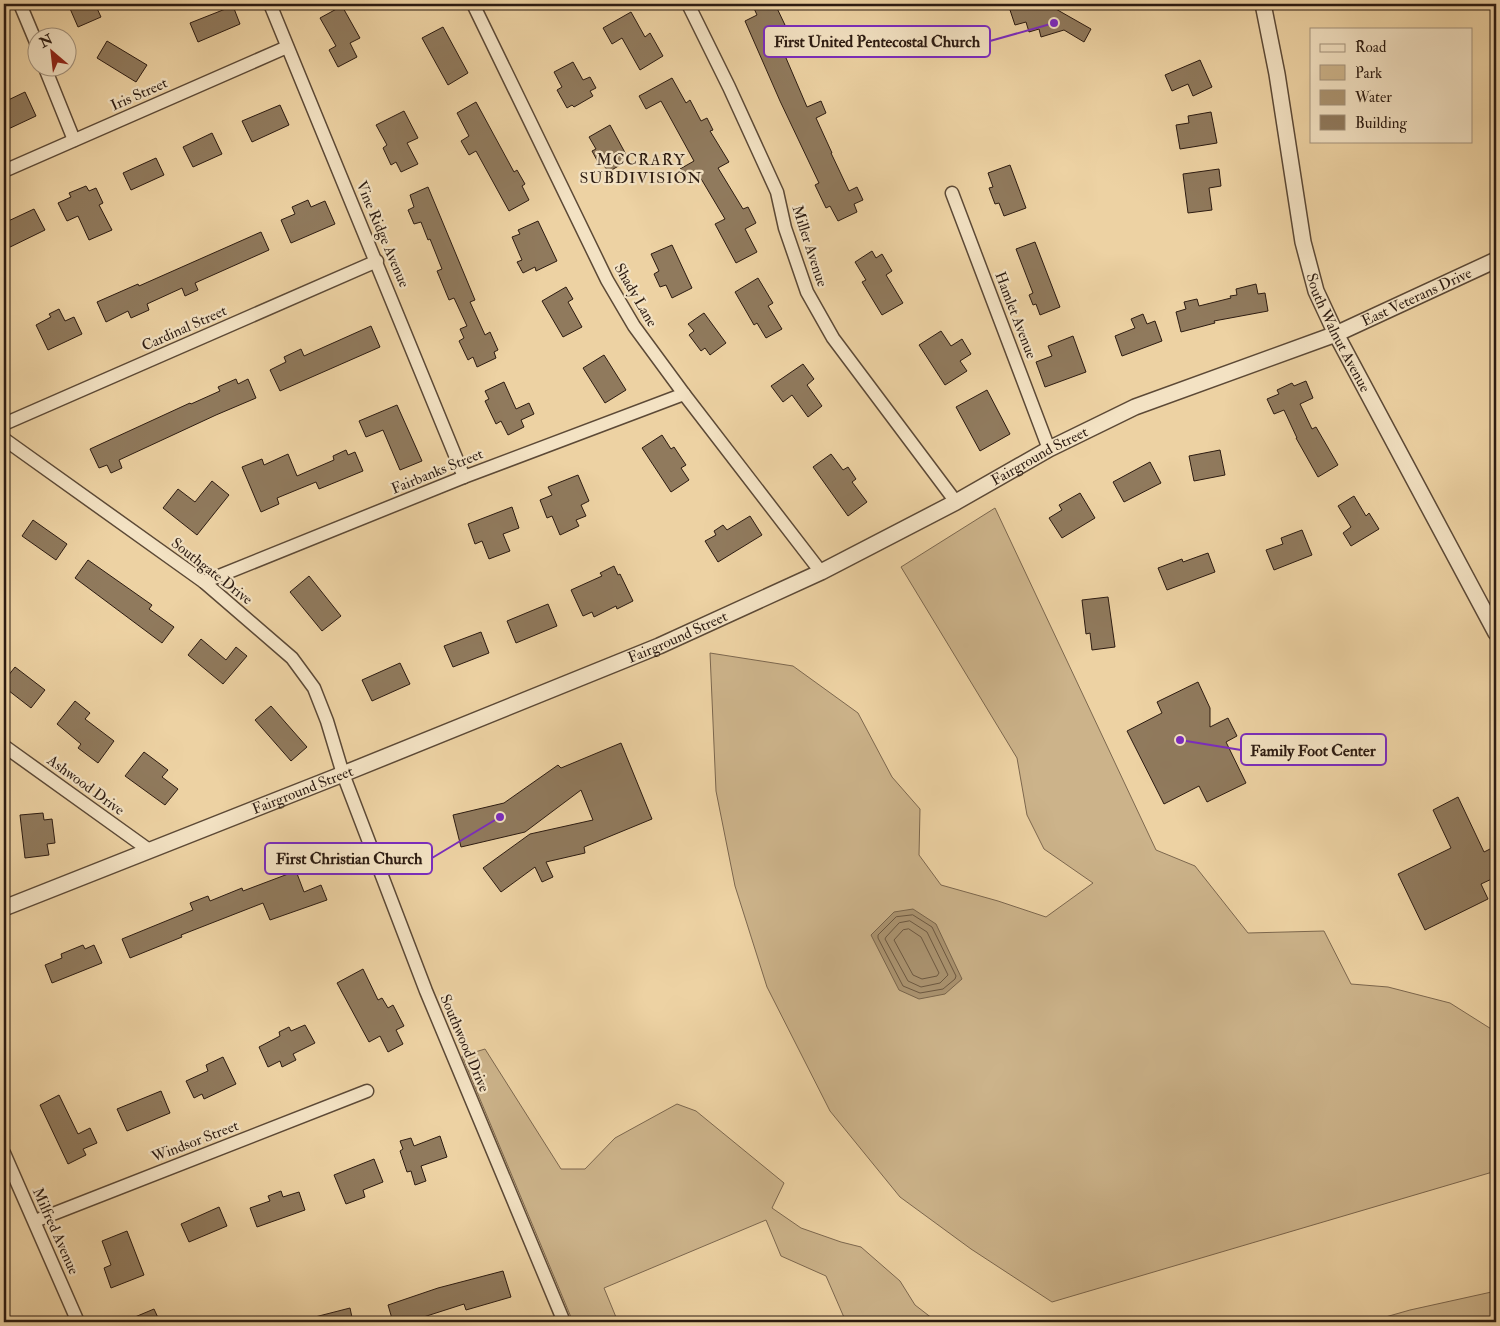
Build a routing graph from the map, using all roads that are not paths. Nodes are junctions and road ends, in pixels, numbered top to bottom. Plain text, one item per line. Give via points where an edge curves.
1 (20, 4) edge
2 (270, 4) edge
3 (473, 4) edge
4 (688, 4) edge
5 (1263, 4) edge
6 (30, 28) edge
7 (287, 47) junction
8 (49, 78) edge
9 (74, 140) junction
10 (4, 171) edge
11 (952, 193) dead end
12 (1496, 260) edge
13 (377, 261) junction
14 (1336, 334) junction
15 (684, 394) junction
16 (4, 424) edge
17 (4, 439) edge
18 (1049, 449) junction
19 (464, 477) junction
20 (956, 502) junction
21 (821, 572) junction
22 (204, 582) junction
23 (1496, 632) edge
24 (4, 746) edge
25 (343, 774) junction
26 (149, 850) junction
27 (4, 908) edge
28 (367, 1091) dead end
29 (4, 1153) edge
30 (35, 1221) junction
31 (78, 1322) edge
32 (564, 1322) edge

1 - 6 street
2 - 7 street, Vine Ridge Avenue
3 - 15 street, Shady Lane via 608,280 634,326
4 - 20 street, Miller Avenue via 777,192 785,228 807,292 833,338
5 - 14 street, South Walnut Avenue via 1303,242 1316,290
7 - 9 street, Iris Street
7 - 13 street, Vine Ridge Avenue
8 - 9 street
9 - 10 street, Iris Street
11 - 18 street, Hamlet Avenue
12 - 14 street, East Veterans Drive
13 - 16 street, Cardinal Street
13 - 19 street, Vine Ridge Avenue
14 - 18 street, Fairground Street via 1135,406
14 - 23 street, South Walnut Avenue
15 - 19 street, Fairbanks Street
15 - 21 street, Shady Lane
17 - 22 street, Southgate Drive
18 - 20 street, Fairground Street
19 - 22 street, Fairbanks Street
20 - 21 street, Fairground Street
21 - 25 street, Fairground Street via 659,646
22 - 25 street, Southgate Drive via 292,658 309,680 327,721
24 - 26 street, Ashwood Drive
25 - 26 street, Fairground Street
25 - 32 street, Southwood Drive via 426,991
26 - 27 street, Fairground Street
28 - 30 street, Windsor Street
29 - 30 street, Milfred Avenue
30 - 31 street, Milfred Avenue

